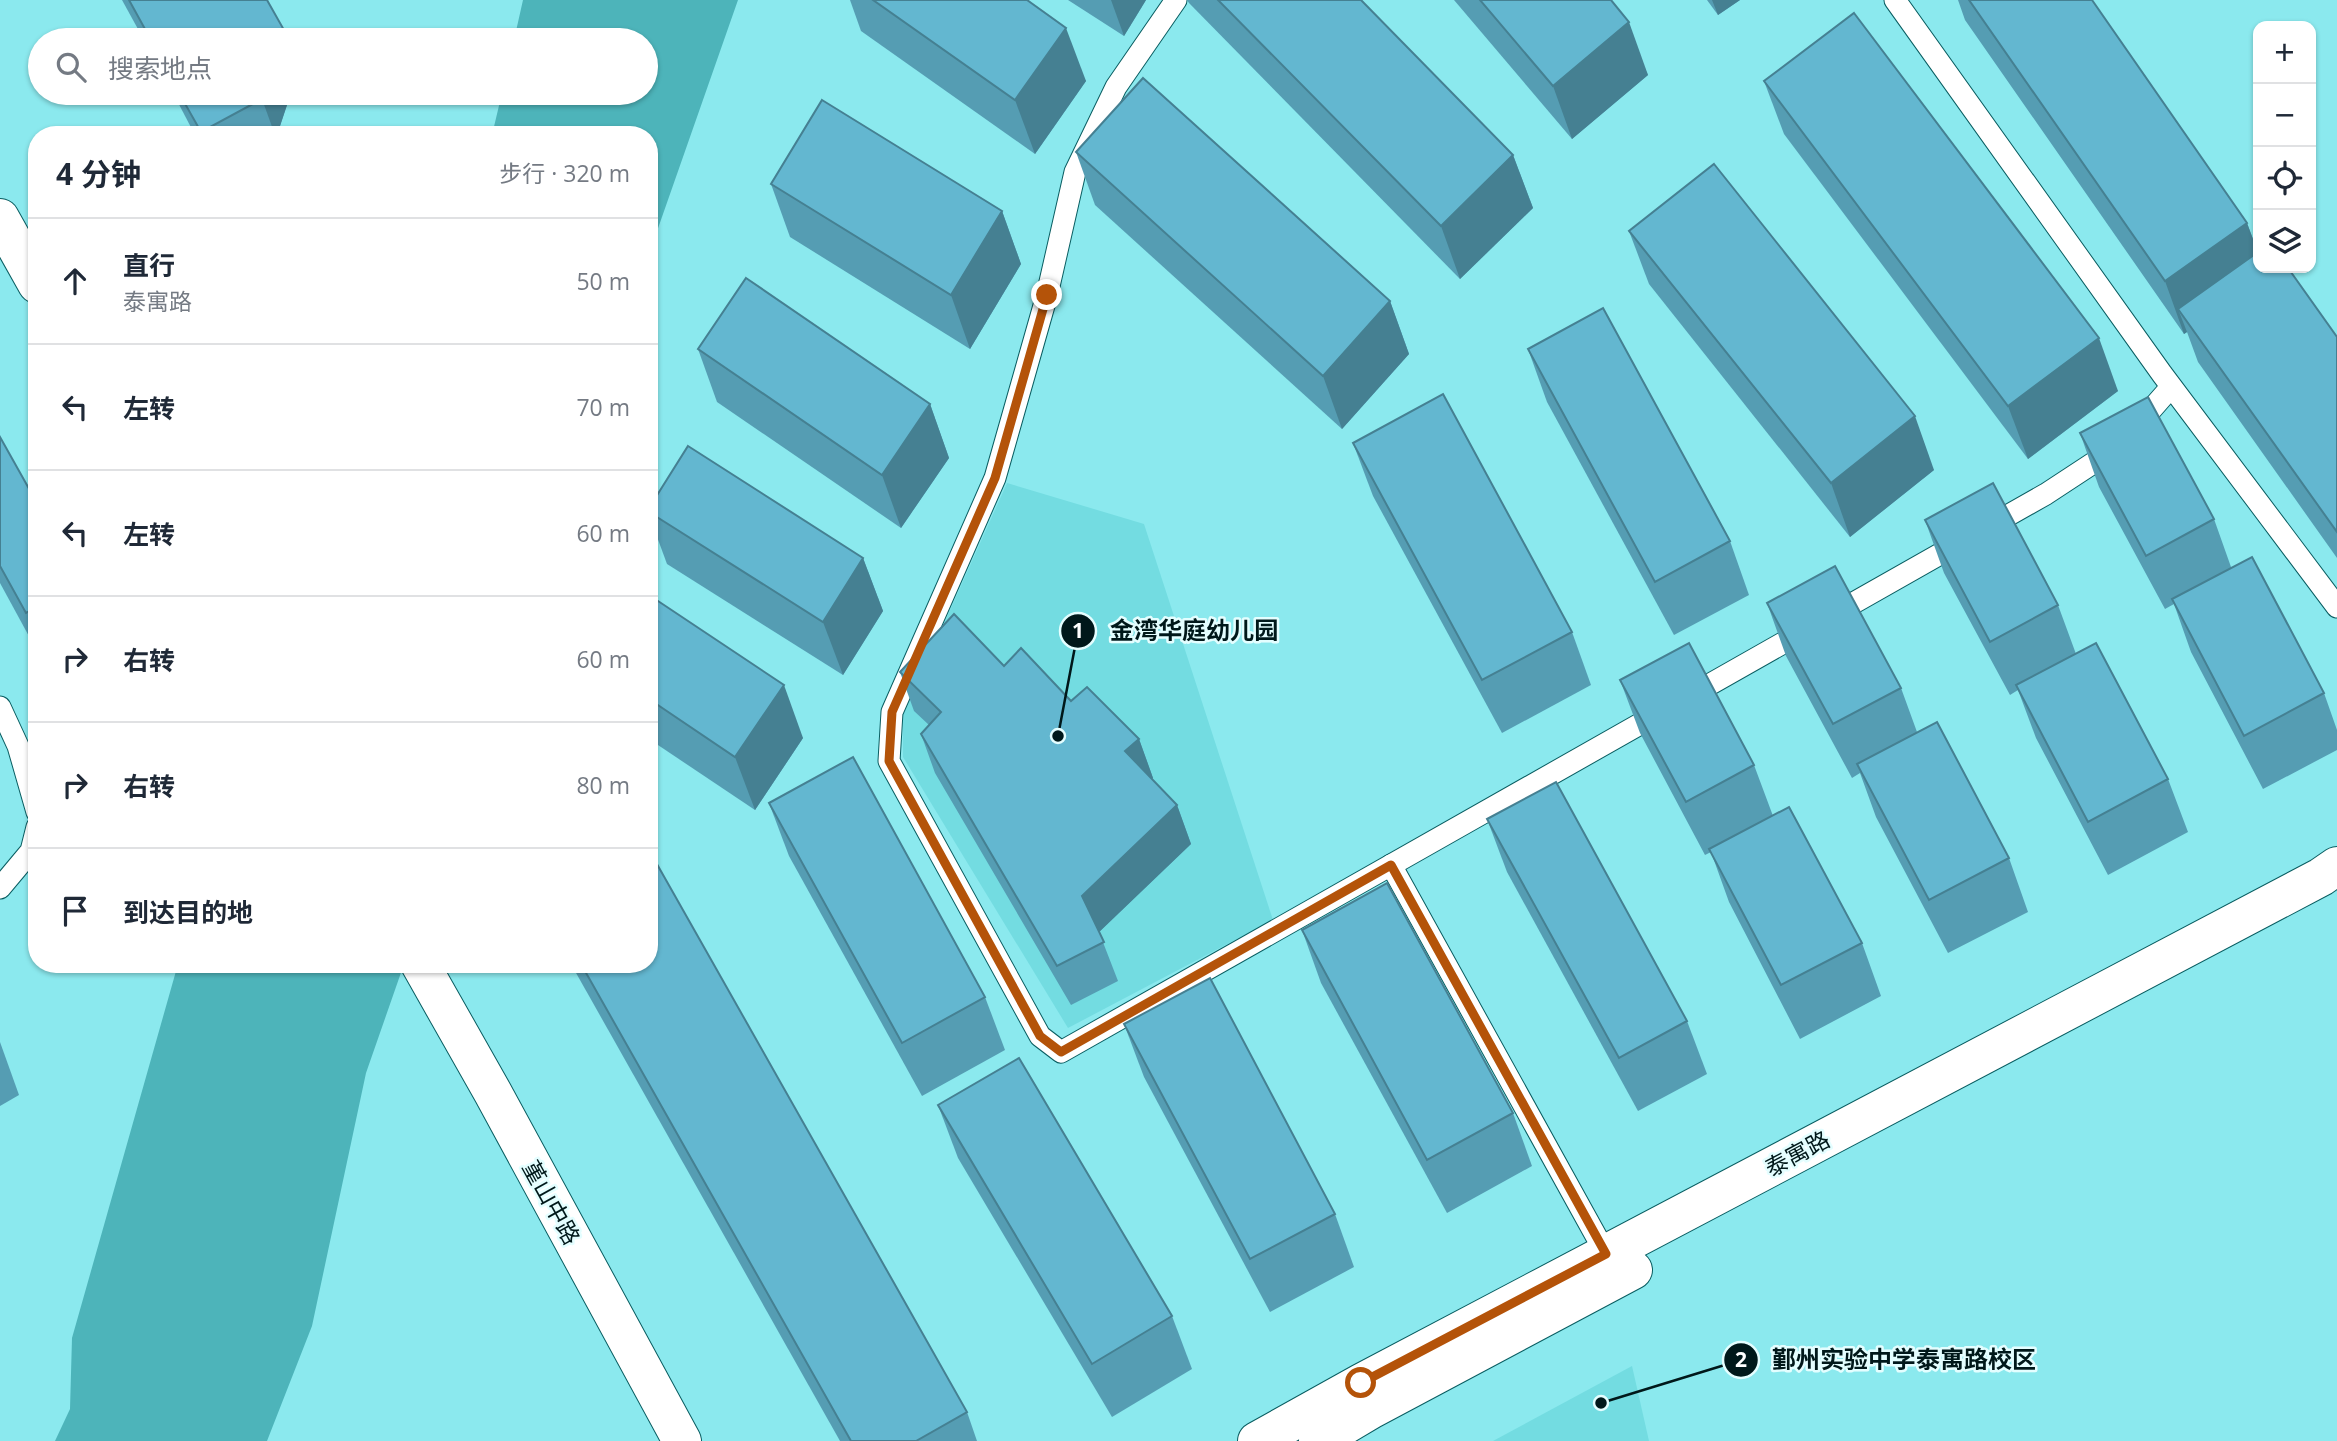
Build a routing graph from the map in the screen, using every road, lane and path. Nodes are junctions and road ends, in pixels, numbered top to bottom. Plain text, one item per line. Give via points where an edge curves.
1 (1176, 0) edge
2 (1903, 3) edge
3 (0, 218) edge
4 (28, 268) edge
5 (2171, 387) junction
6 (2337, 607) edge
7 (0, 707) edge
8 (28, 781) edge
9 (28, 854) edge
10 (1391, 865) junction
11 (2337, 866) edge
12 (0, 888) edge
13 (2337, 895) edge
14 (424, 973) edge
15 (1606, 1254) junction
16 (682, 1441) edge
17 (1257, 1441) edge
18 (1318, 1441) edge

1 - 10 lane via 1116,87 1075,172 1047,295 995,478 892,712 889,761 1040,1036 1061,1052
2 - 5 lane
3 - 4 main road
5 - 6 lane
5 - 10 lane via 2119,446 2046,494
7 - 8 lane
9 - 12 lane
10 - 15 lane
11 - 15 main road, 泰寓路
13 - 18 main road, 泰寓路
14 - 16 main road, 堇山中路
15 - 17 main road, 泰寓路

